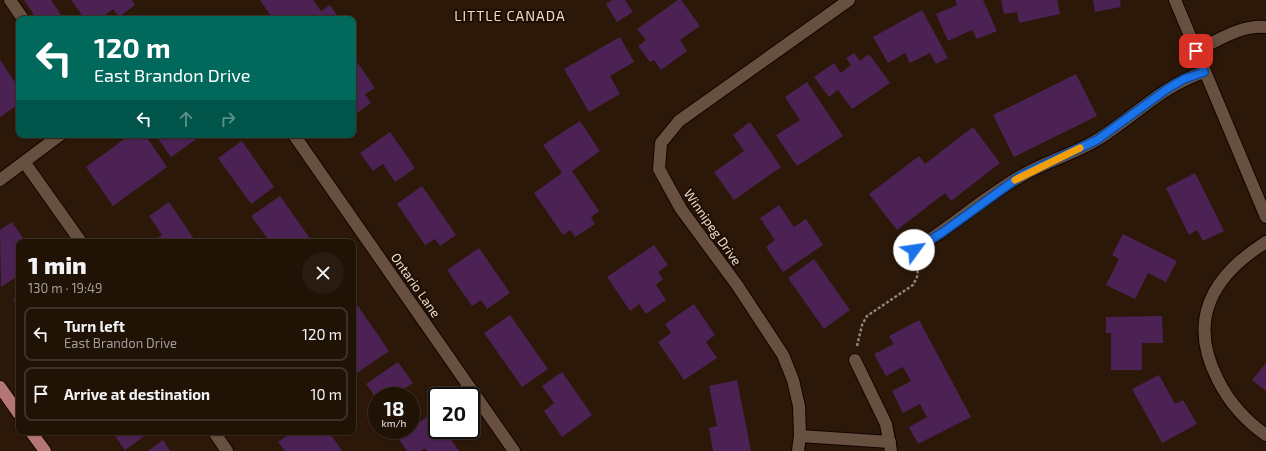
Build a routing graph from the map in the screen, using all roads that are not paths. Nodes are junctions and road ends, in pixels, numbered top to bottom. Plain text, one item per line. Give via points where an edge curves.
1 (10, 0) edge
2 (849, 0) edge
3 (1175, 0) edge
4 (21, 16) edge
5 (1266, 27) edge
6 (1196, 51) junction
7 (1204, 72) junction
8 (56, 138) edge
9 (296, 138) edge
10 (25, 163) junction
11 (0, 180) edge
12 (1262, 198) edge
13 (1266, 217) edge
14 (79, 239) edge
15 (1266, 242) edge
16 (914, 250) road end
17 (855, 360) road end
18 (0, 387) edge
19 (16, 410) edge
20 (33, 435) edge
21 (216, 435) edge
22 (1266, 435) edge
23 (800, 436) junction
24 (890, 446) edge
25 (45, 451) edge
26 (227, 451) edge
27 (514, 451) edge
28 (798, 451) edge

1 - 4 street
2 - 23 street, Winnipeg Drive via 679,121 662,143 659,169 681,209 737,285 783,355 793,380 799,406
3 - 6 street
5 - 6 street via 1243,29
6 - 7 street
7 - 12 street
7 - 16 street via 1167,89 1097,140 1022,175
8 - 10 street
9 - 27 street, Ontario Lane
10 - 11 street
10 - 14 street
12 - 13 street
15 - 22 street via 1239,261 1228,274 1207,308 1203,326 1205,346 1221,388 1249,422
17 - 24 street via 886,424
18 - 19 main road
20 - 25 main road
21 - 26 street
23 - 24 street
23 - 28 street, Winnipeg Drive

